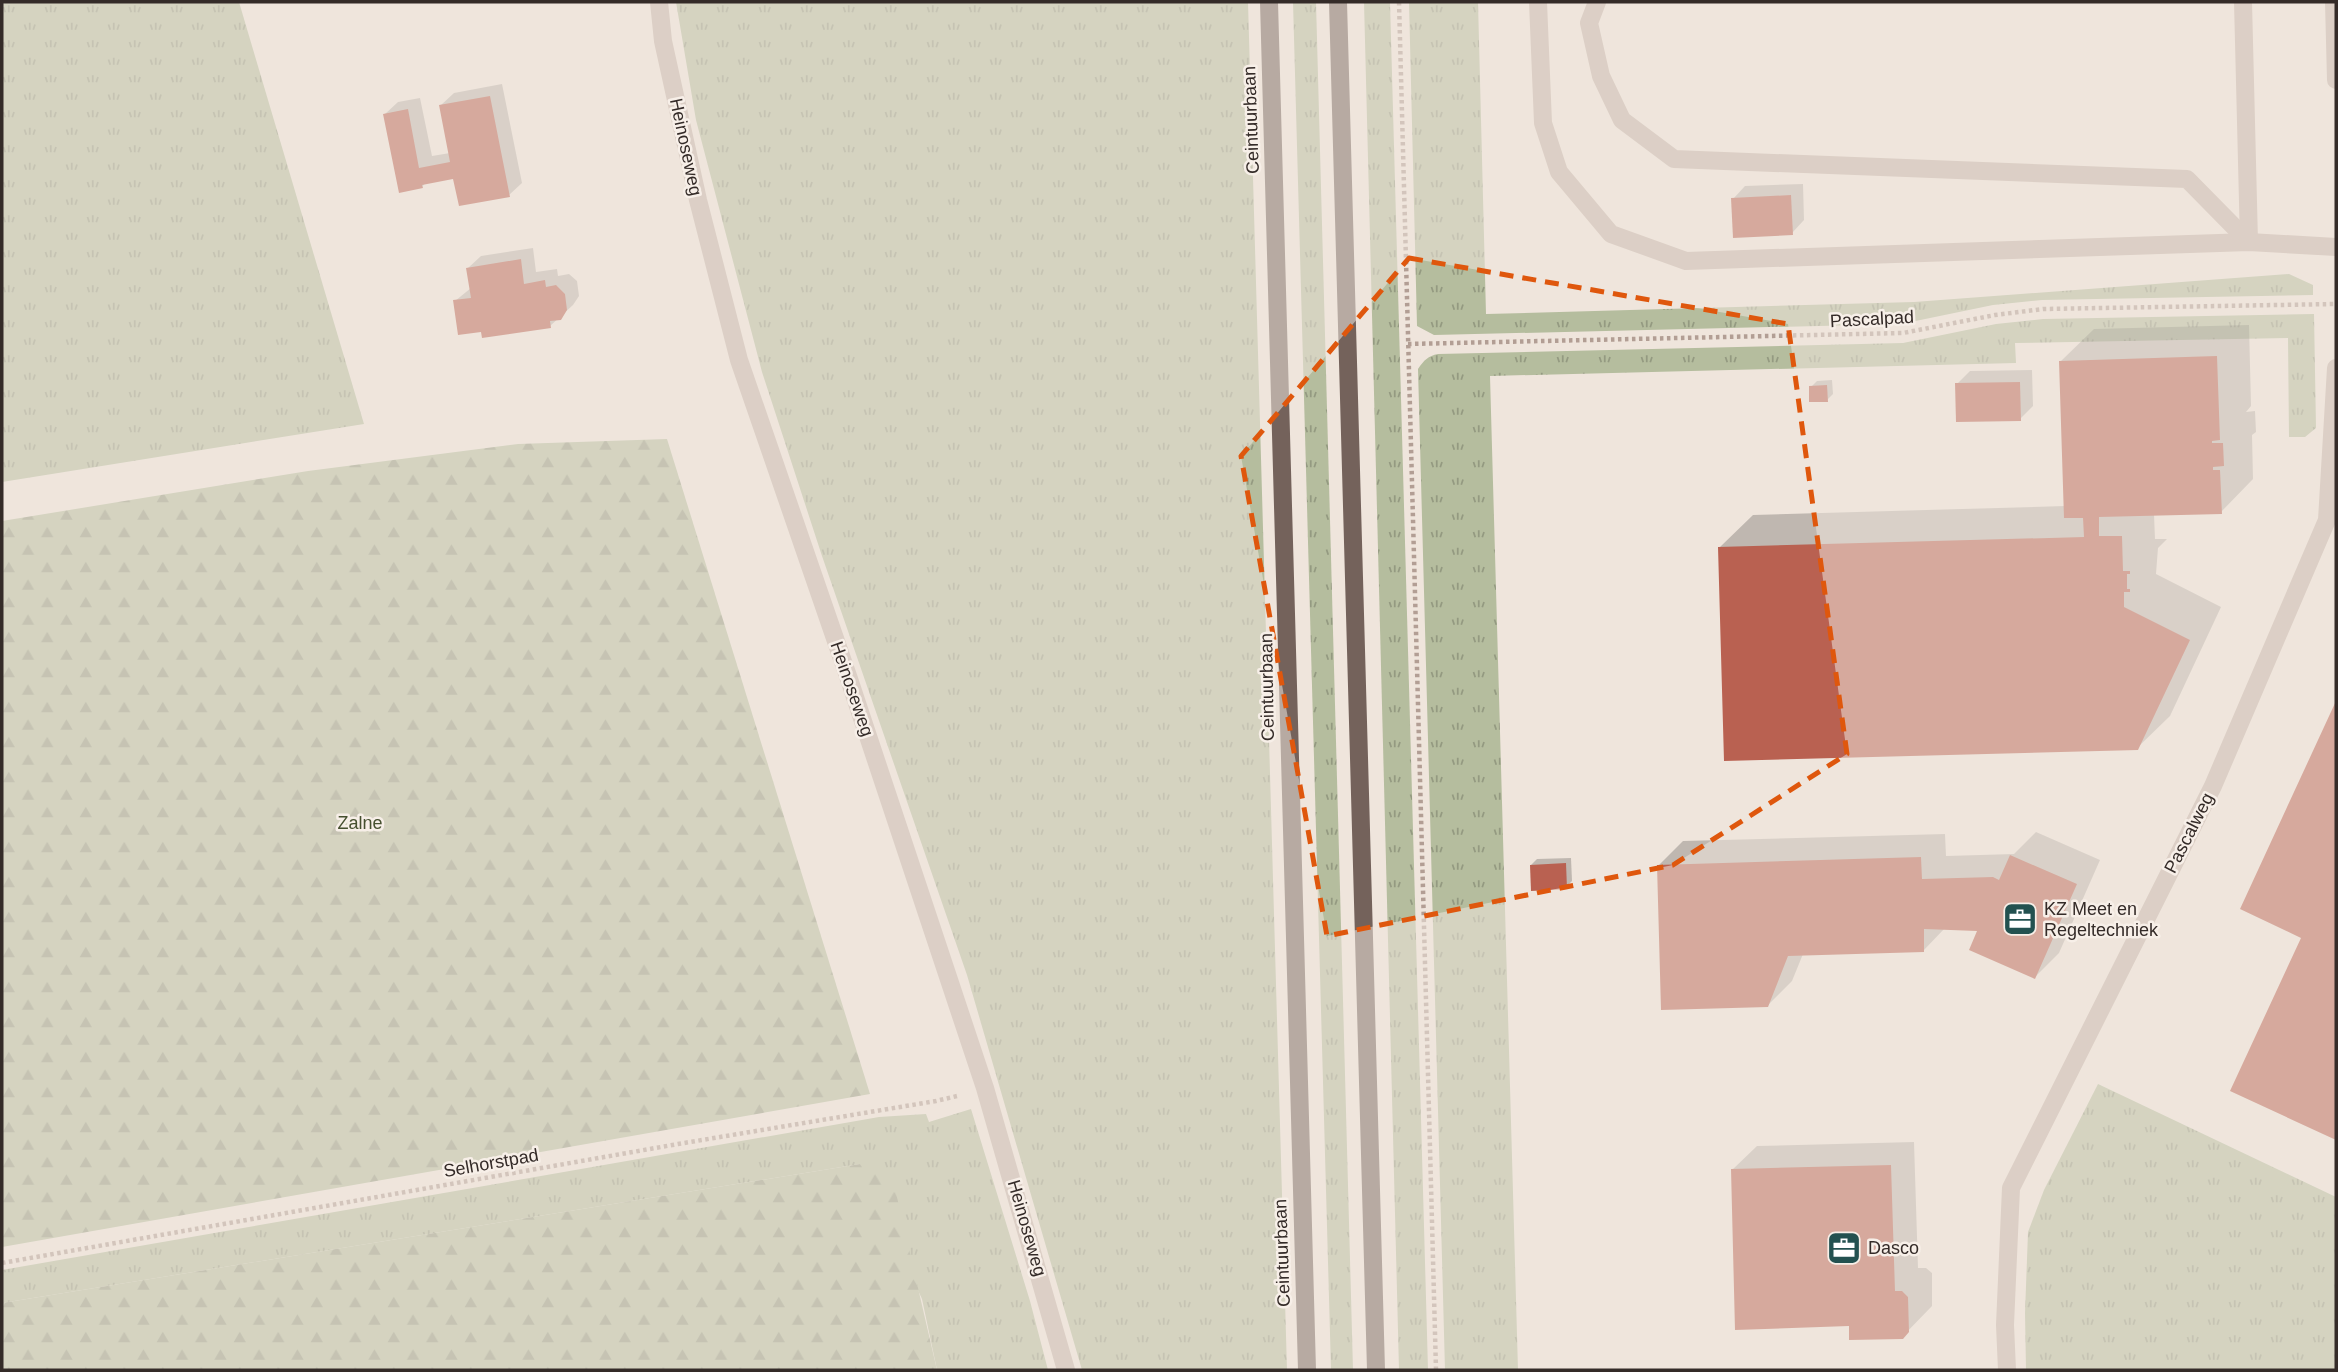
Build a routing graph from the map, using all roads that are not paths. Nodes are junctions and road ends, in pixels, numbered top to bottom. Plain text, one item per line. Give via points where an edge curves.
1 (659, 2) edge
2 (1269, 2) edge
3 (1338, 2) edge
4 (1538, 2) edge
5 (1597, 2) edge
6 (2243, 2) edge
7 (2334, 2) edge
8 (2336, 80) edge
9 (2249, 242) junction
10 (2336, 247) edge
11 (2336, 368) edge
12 (1066, 1370) edge
13 (1307, 1370) edge
14 (1376, 1370) edge
15 (2007, 1370) edge

1 - 12 street, Heinoseweg via 663,41 698,200 739,360 985,1088
2 - 13 main road, Ceintuurbaan
3 - 14 main road
4 - 9 street via 1543,123 1559,172 1611,234 1686,261
5 - 9 street via 1589,23 1601,76 1622,120 1674,159 2187,180
6 - 9 street
7 - 8 street
9 - 10 street
11 - 15 street, Pascalweg via 2327,520 2213,786 2011,1188

